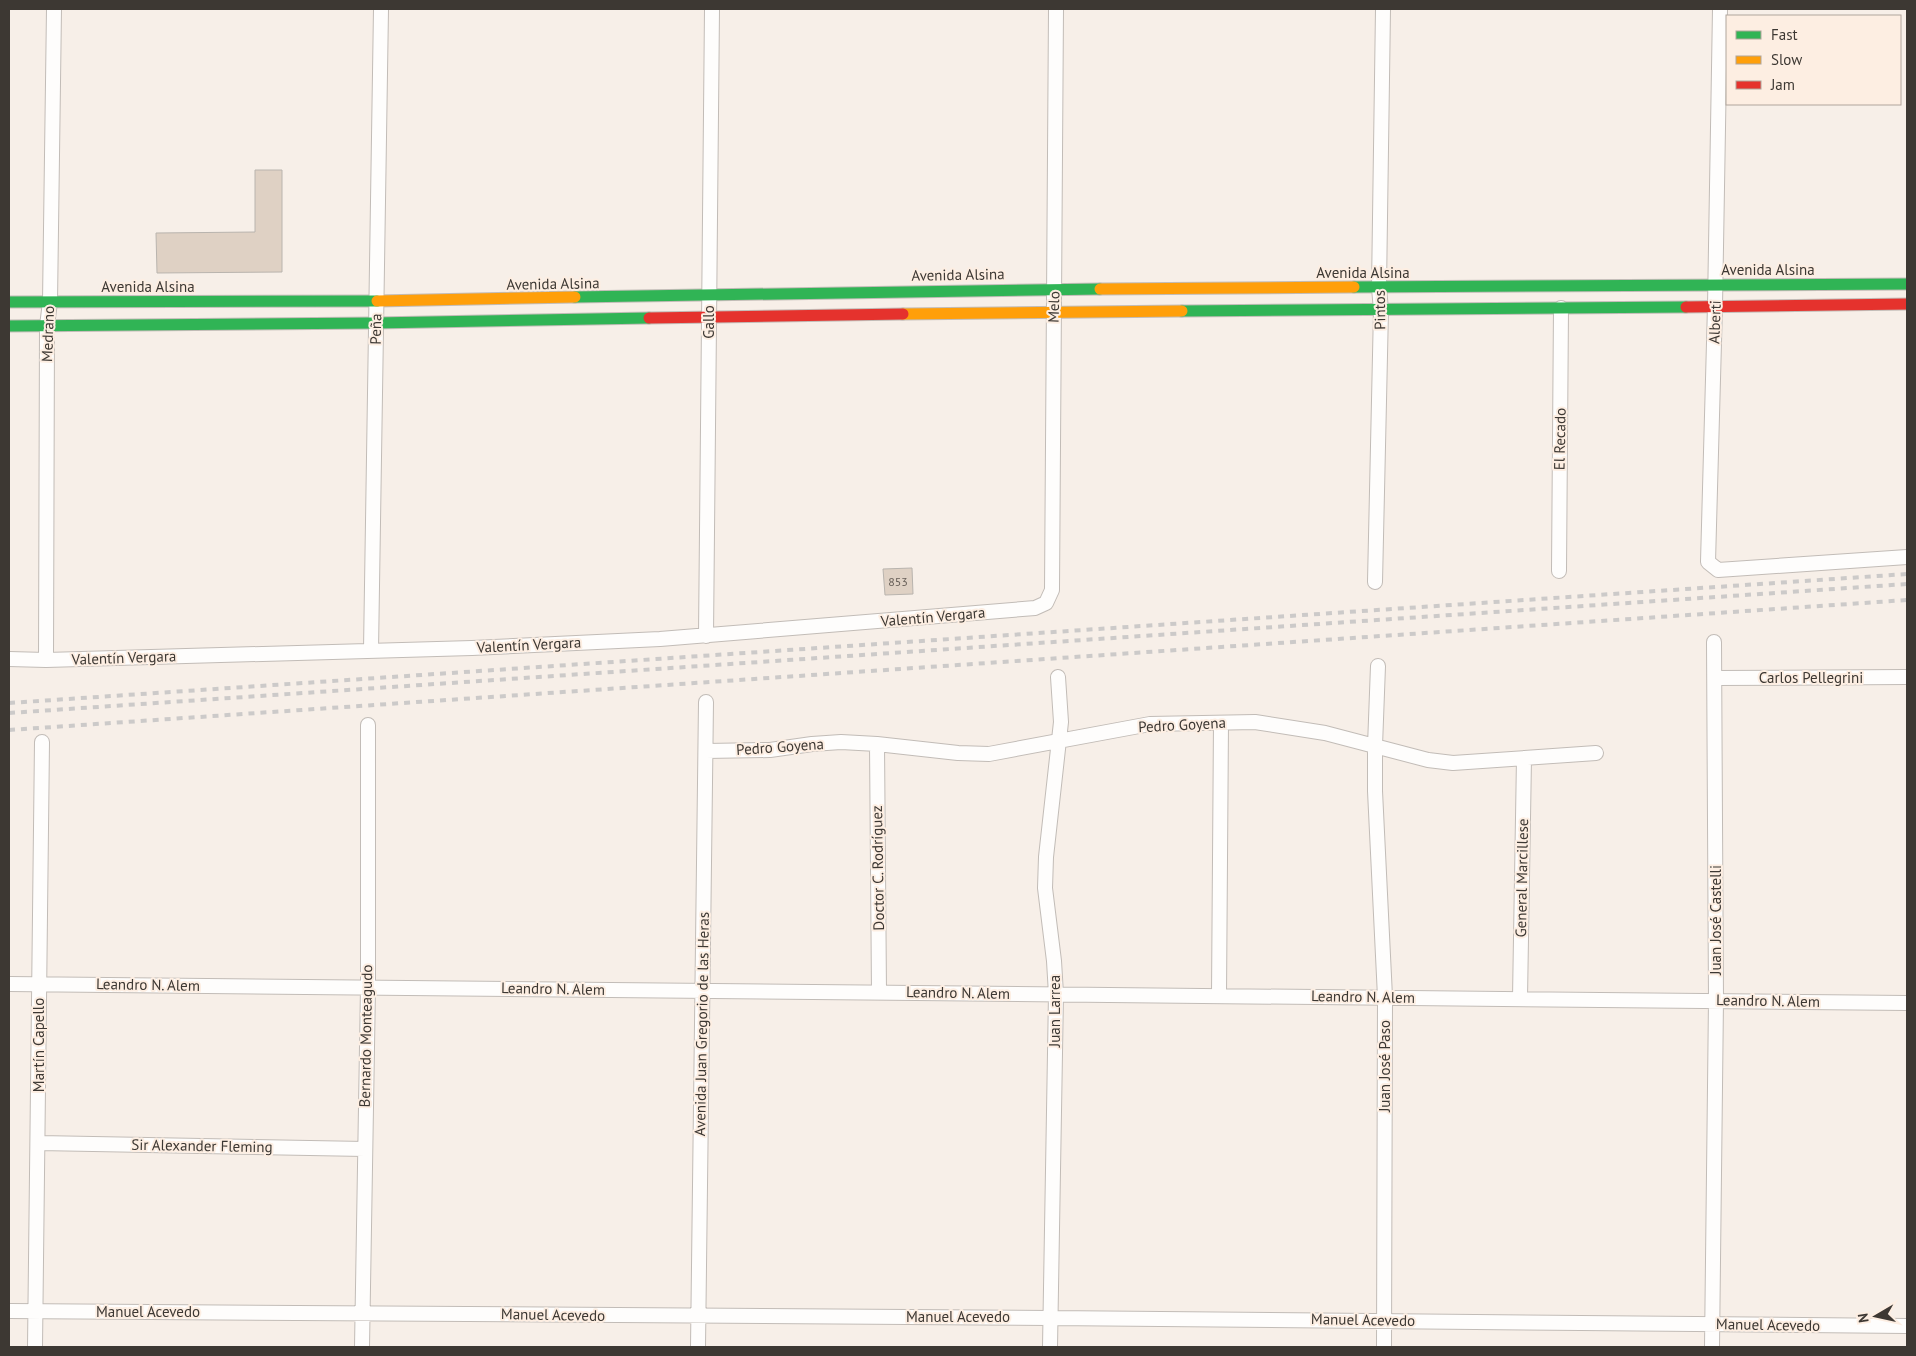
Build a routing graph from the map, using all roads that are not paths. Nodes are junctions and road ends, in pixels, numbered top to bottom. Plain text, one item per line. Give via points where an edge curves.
1 (54, 9) edge
2 (381, 9) edge
3 (712, 9) edge
4 (1056, 9) edge
5 (1383, 9) edge
6 (1720, 9) edge
7 (1907, 284) edge
8 (1715, 285) junction
9 (1379, 288) junction
10 (1054, 289) junction
11 (709, 296) junction
12 (376, 301) junction
13 (9, 302) edge
14 (50, 302) junction
15 (1907, 304) edge
16 (1715, 306) junction
17 (1561, 308) junction
18 (1381, 310) junction
19 (1053, 311) junction
20 (710, 317) junction
21 (376, 324) junction
22 (9, 326) edge
23 (47, 326) junction
24 (1907, 557) edge
25 (1559, 571) dead end
26 (1375, 582) dead end
27 (1046, 603) joint
28 (706, 636) junction
29 (1714, 642) dead end
30 (371, 650) junction
31 (9, 659) edge
32 (46, 660) junction
33 (1378, 666) dead end
34 (1058, 677) dead end
35 (1907, 677) edge
36 (1715, 678) junction
37 (706, 702) dead end
38 (1221, 723) junction
39 (368, 725) dead end
40 (42, 742) dead end
41 (1059, 742) junction
42 (877, 744) junction
43 (1375, 746) junction
44 (706, 751) junction
45 (1596, 753) dead end
46 (1524, 758) junction
47 (9, 984) edge
48 (40, 984) junction
49 (368, 987) junction
50 (702, 990) junction
51 (879, 992) junction
52 (1056, 994) junction
53 (1219, 995) junction
54 (1384, 997) junction
55 (1520, 998) junction
56 (1716, 1000) junction
57 (1907, 1003) edge
58 (39, 1144) junction
59 (365, 1149) junction
60 (9, 1311) edge
61 (36, 1311) junction
62 (363, 1313) junction
63 (698, 1316) junction
64 (1050, 1318) junction
65 (1385, 1321) junction
66 (1712, 1324) junction
67 (1907, 1326) edge
68 (35, 1347) edge
69 (362, 1347) edge
70 (698, 1347) edge
71 (1050, 1347) edge
72 (1384, 1347) edge
73 (1712, 1347) edge

1 - 14 street, Medrano
2 - 12 street, Peña
3 - 11 street, Gallo
4 - 10 street, Melo
5 - 9 street, Pintos
6 - 8 street, Alberti
7 - 8 main road, Avenida Alsina
8 - 9 main road, Avenida Alsina
8 - 16 street, Alberti
9 - 10 main road, Avenida Alsina
9 - 18 street, Pintos
10 - 11 main road, Avenida Alsina
10 - 19 street, Melo
11 - 12 main road, Avenida Alsina
11 - 20 street, Gallo
12 - 14 main road, Avenida Alsina
12 - 21 street, Peña
13 - 14 main road, Avenida Alsina
14 - 23 street, Medrano
15 - 16 main road
16 - 17 main road
16 - 24 street, Alberti via 1708,562 1718,570
17 - 18 main road
17 - 25 street, El Recado
18 - 19 main road
18 - 26 street, Pintos
19 - 20 main road
19 - 27 street, Melo via 1052,590
20 - 21 main road
20 - 28 street, Gallo
21 - 23 main road
21 - 30 street, Peña
22 - 23 main road
23 - 32 street, Medrano
27 - 28 street, Valentín Vergara via 1034,608
28 - 30 street, Valentín Vergara
29 - 36 street, Juan José Castelli
30 - 32 street, Valentín Vergara
31 - 32 street, Valentín Vergara
33 - 43 street, Juan José Paso
34 - 41 street, Juan Larrea
35 - 36 street, Carlos Pellegrini
36 - 56 street, Juan José Castelli
37 - 44 street, Avenida Juan Gregorio de las Heras
38 - 41 street, Pedro Goyena via 1150,724
38 - 43 street, Pedro Goyena via 1256,722 1325,733
38 - 53 street
39 - 49 street, Bernardo Monteagudo
40 - 48 street, Martín Capello
41 - 42 street, Pedro Goyena via 989,754 958,754
41 - 52 street, Juan Larrea via 1045,888
42 - 44 street, Pedro Goyena via 822,743 770,750
42 - 51 street, Doctor C. Rodríguez
43 - 46 street, Pedro Goyena via 1453,763
43 - 54 street, Juan José Paso
44 - 50 street, Avenida Juan Gregorio de las Heras
45 - 46 street, Pedro Goyena
46 - 55 street, General Marcillese
47 - 48 street, Leandro N. Alem
48 - 49 street, Leandro N. Alem
48 - 58 street, Martín Capello
49 - 50 street, Leandro N. Alem
49 - 59 street, Bernardo Monteagudo
50 - 51 street, Leandro N. Alem
50 - 63 street, Avenida Juan Gregorio de las Heras
51 - 52 street, Leandro N. Alem
52 - 53 street, Leandro N. Alem
52 - 64 street, Juan Larrea
53 - 54 street, Leandro N. Alem
54 - 55 street, Leandro N. Alem
54 - 65 street, Juan José Paso
55 - 56 street, Leandro N. Alem
56 - 57 street, Leandro N. Alem
56 - 66 street, Juan José Castelli
58 - 59 street, Sir Alexander Fleming
58 - 61 street, Martín Capello
59 - 62 street, Bernardo Monteagudo
60 - 61 street, Manuel Acevedo
61 - 62 street, Manuel Acevedo
61 - 68 street, Martín Capello
62 - 63 street, Manuel Acevedo
62 - 69 street, Bernardo Monteagudo
63 - 64 street, Manuel Acevedo
63 - 70 street, Avenida Juan Gregorio de las Heras
64 - 65 street, Manuel Acevedo
64 - 71 street, Juan Larrea
65 - 66 street, Manuel Acevedo
65 - 72 street, Juan José Paso
66 - 67 street, Manuel Acevedo
66 - 73 street, Juan José Castelli

